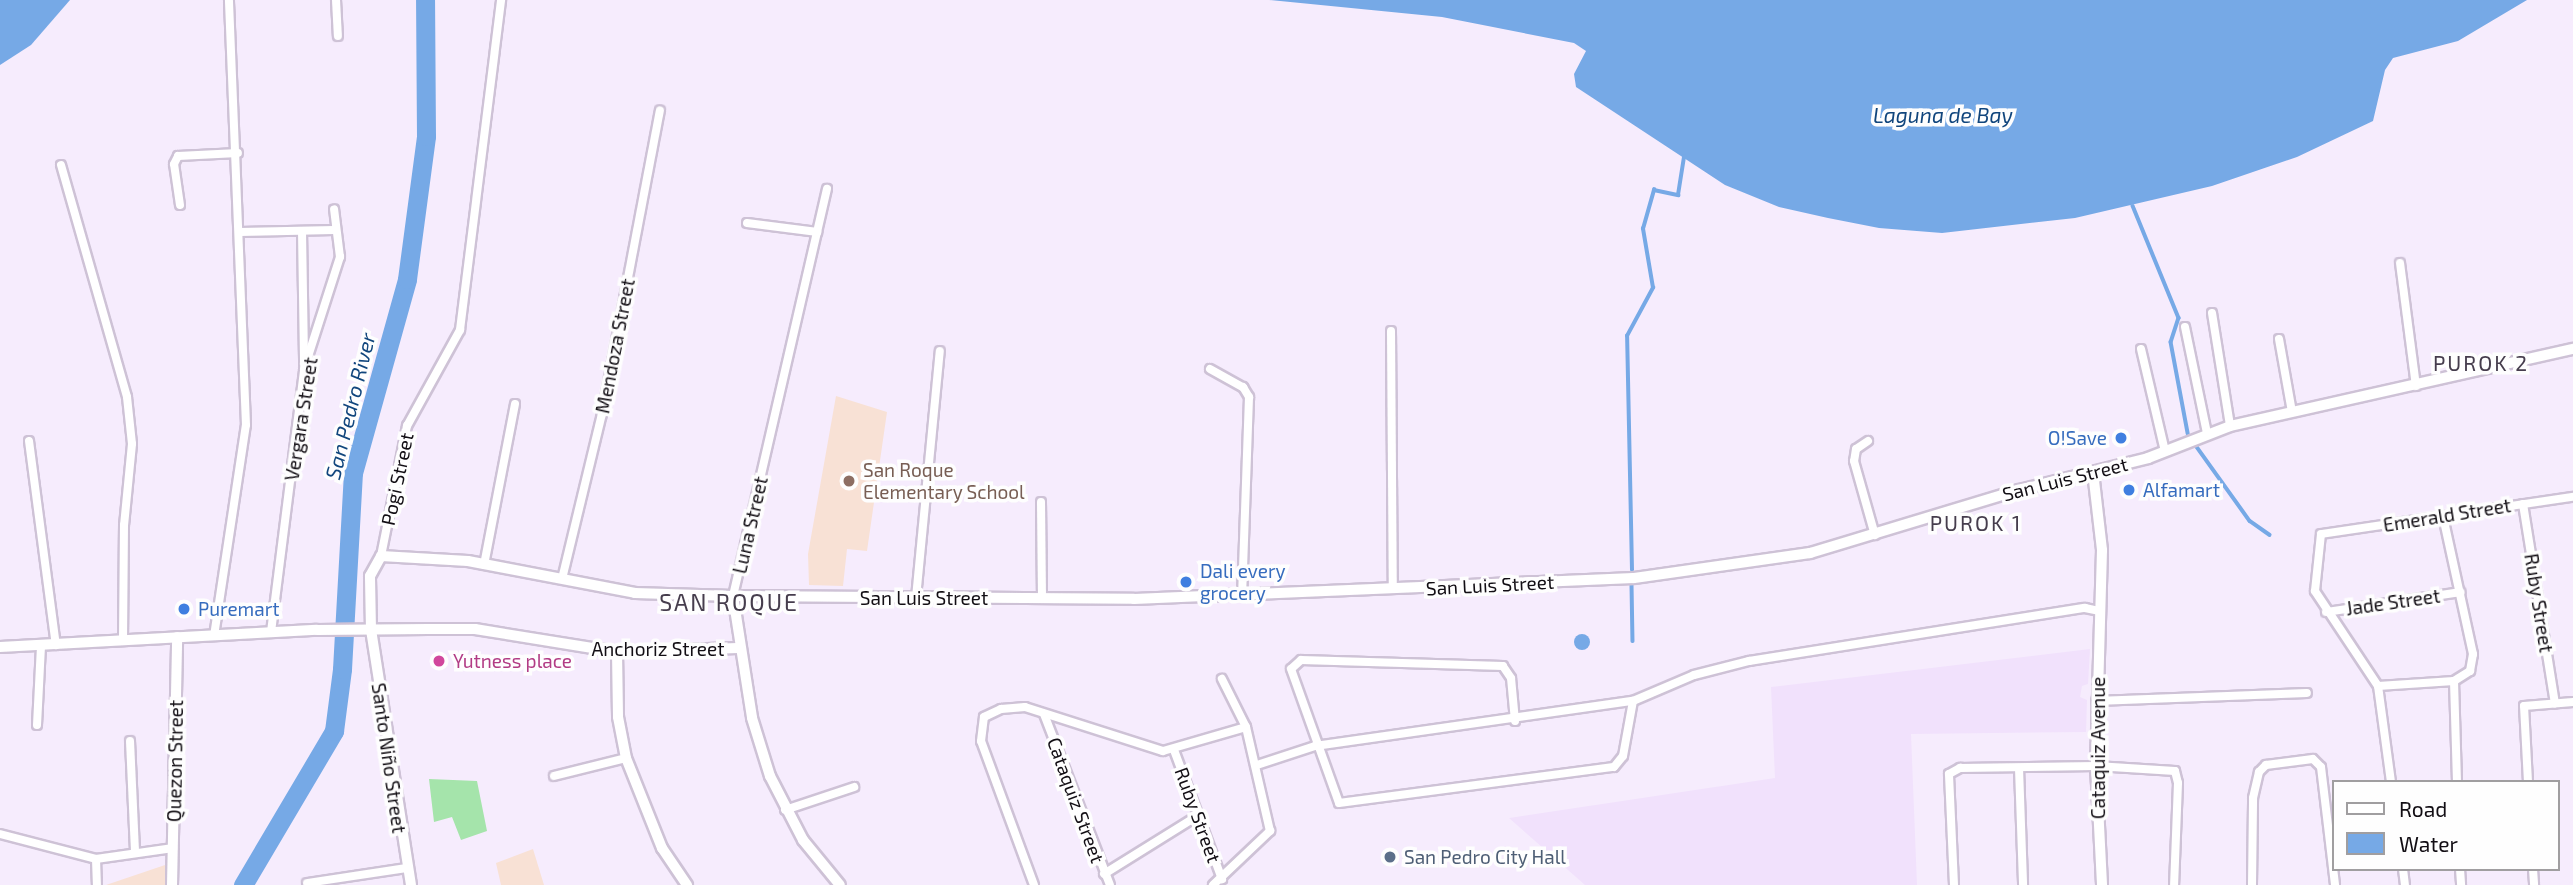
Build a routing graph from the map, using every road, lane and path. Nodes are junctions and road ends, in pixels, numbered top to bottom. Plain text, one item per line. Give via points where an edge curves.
1 (229, 0) edge
2 (336, 0) edge
3 (501, 0) edge
4 (338, 36) dead end
5 (660, 111) dead end
6 (238, 153) junction
7 (61, 165) dead end
8 (827, 189) dead end
9 (180, 205) dead end
10 (334, 209) dead end
11 (747, 223) dead end
12 (334, 230) junction
13 (302, 231) junction
14 (240, 232) junction
15 (817, 232) junction
16 (2400, 263) dead end
17 (2212, 313) dead end
18 (2185, 327) dead end
19 (1391, 331) dead end
20 (2279, 339) dead end
21 (2141, 349) dead end
22 (2573, 349) edge
23 (940, 351) dead end
24 (304, 369) junction
25 (1210, 369) dead end
26 (2416, 386) junction
27 (515, 404) dead end
28 (2292, 412) junction
29 (2230, 426) junction
30 (2207, 433) junction
31 (29, 441) dead end
32 (1868, 441) dead end
33 (2165, 451) junction
34 (2092, 472) junction
35 (2573, 497) edge
36 (1041, 502) dead end
37 (2523, 504) junction
38 (2443, 516) junction
39 (1875, 536) junction
40 (381, 556) junction
41 (484, 565) junction
42 (562, 579) junction
43 (1393, 589) junction
44 (2461, 592) junction
45 (733, 596) junction
46 (1242, 596) junction
47 (916, 598) junction
48 (1042, 599) junction
49 (2099, 611) junction
50 (2326, 612) junction
51 (365, 630) junction
52 (271, 632) junction
53 (214, 636) junction
54 (177, 637) junction
55 (123, 640) junction
56 (56, 645) junction
57 (41, 646) junction
58 (0, 647) edge
59 (738, 648) junction
60 (617, 652) junction
61 (1222, 679) dead end
62 (2454, 681) junction
63 (2378, 687) junction
64 (2307, 693) dead end
65 (1633, 701) junction
66 (2096, 701) junction
67 (2573, 702) edge
68 (2555, 703) junction
69 (1044, 714) junction
70 (1515, 721) junction
71 (37, 725) dead end
72 (1246, 727) junction
73 (130, 741) dead end
74 (1315, 746) junction
75 (1174, 750) junction
76 (626, 758) junction
77 (1257, 765) junction
78 (2096, 766) junction
79 (2019, 768) junction
80 (554, 776) dead end
81 (2391, 780) edge
82 (2458, 780) edge
83 (2528, 780) edge
84 (855, 787) dead end
85 (785, 810) junction
86 (1197, 816) junction
87 (0, 834) edge
88 (173, 848) junction
89 (135, 850) junction
90 (96, 859) junction
91 (2332, 860) edge
92 (406, 868) junction
93 (1104, 874) junction
94 (1222, 879) junction
95 (307, 883) edge
96 (836, 884) edge
97 (97, 885) edge
98 (172, 885) edge
99 (411, 885) edge
100 (687, 885) edge
101 (1034, 885) edge
102 (1110, 885) edge
103 (1213, 885) edge
104 (1954, 885) edge
105 (2023, 885) edge
106 (2102, 885) edge
107 (2174, 885) edge
108 (2252, 885) edge

1 - 6 street
2 - 4 street
3 - 40 street, Pogi Street via 460,330 407,426
5 - 42 street, Mendoza Street via 602,414
6 - 9 street via 174,159
6 - 14 street
7 - 55 street via 127,397 132,444 124,525
8 - 15 street, Luna Street
10 - 12 street, Vergara Street
11 - 15 street
12 - 13 street
12 - 24 street, Vergara Street via 338,269
13 - 14 street
13 - 24 street
14 - 53 street via 246,425
15 - 45 street, Luna Street
16 - 26 street
17 - 29 street
18 - 30 street
19 - 43 street
20 - 28 street
21 - 33 street
22 - 26 street, San Luis Street
23 - 47 street
24 - 52 street, Vergara Street
25 - 46 street via 1243,387 1249,397
26 - 28 street, San Luis Street
27 - 41 street
28 - 29 street, San Luis Street
29 - 30 street, San Luis Street
30 - 33 street, San Luis Street
31 - 56 street
32 - 39 street via 1856,449 1854,461
33 - 34 street, San Luis Street
34 - 39 street, San Luis Street via 1911,520
34 - 49 street, Cataquiz Avenue via 2102,550
35 - 37 street, Emerald Street
36 - 48 street
37 - 38 street, Emerald Street
37 - 68 street, Ruby Street
38 - 44 street
38 - 50 street, Emerald Street via 2321,534 2315,592
39 - 43 street, San Luis Street via 1810,553 1634,578
40 - 41 street, San Luis Street
40 - 51 street, Santo Niño Street via 370,576
41 - 42 street, San Luis Street
42 - 45 street, San Luis Street via 635,593
43 - 46 street, San Luis Street
44 - 50 street, Jade Street
44 - 62 street via 2473,654 2470,671
45 - 47 street, San Luis Street
45 - 59 street, Luna Street
46 - 48 street, San Luis Street
47 - 48 street, San Luis Street
49 - 65 street via 2085,608 1722,666
49 - 66 street, Cataquiz Avenue
50 - 63 street
51 - 52 street, Anchoriz Street
51 - 60 street, Anchoriz Street via 475,629
51 - 92 street, Santo Niño Street
52 - 53 street, Anchoriz Street
53 - 54 street, Anchoriz Street
54 - 55 street, Anchoriz Street
54 - 88 street, Quezon Street
55 - 56 street, Anchoriz Street
56 - 57 street, Anchoriz Street
57 - 58 street, Anchoriz Street
57 - 71 street
59 - 60 street, Anchoriz Street
59 - 85 street, Luna Street via 752,718
60 - 76 street via 618,717
61 - 72 street
62 - 63 street
62 - 82 street
63 - 81 street
64 - 66 street
65 - 70 street
65 - 74 street via 1623,757 1608,769 1339,803
66 - 78 street, Cataquiz Avenue
67 - 68 street
68 - 83 street via 2524,706
69 - 75 street via 1153,750
69 - 93 street, Cataquiz Street
69 - 101 street via 1025,707 1001,709 984,717 980,728
70 - 74 street
70 - 74 street via 1511,678 1503,666 1301,660 1292,664 1291,674
72 - 75 street
72 - 77 street
73 - 89 street
74 - 77 street
75 - 86 street, Ruby Street
76 - 80 street
76 - 100 street via 662,848
77 - 94 street via 1270,831
78 - 79 street
78 - 106 street, Cataquiz Avenue
78 - 107 street via 2175,771
79 - 104 street via 1960,768 1949,774
79 - 105 street
84 - 85 street
85 - 96 street, Luna Street
86 - 93 street
86 - 94 street, Ruby Street
87 - 90 street
88 - 89 street
88 - 98 street, Quezon Street
89 - 90 street
90 - 97 street
91 - 108 street via 2321,767 2313,759 2266,765 2259,772 2253,798
92 - 95 street
92 - 99 street, Santo Niño Street
93 - 102 street, Cataquiz Street
94 - 103 street

